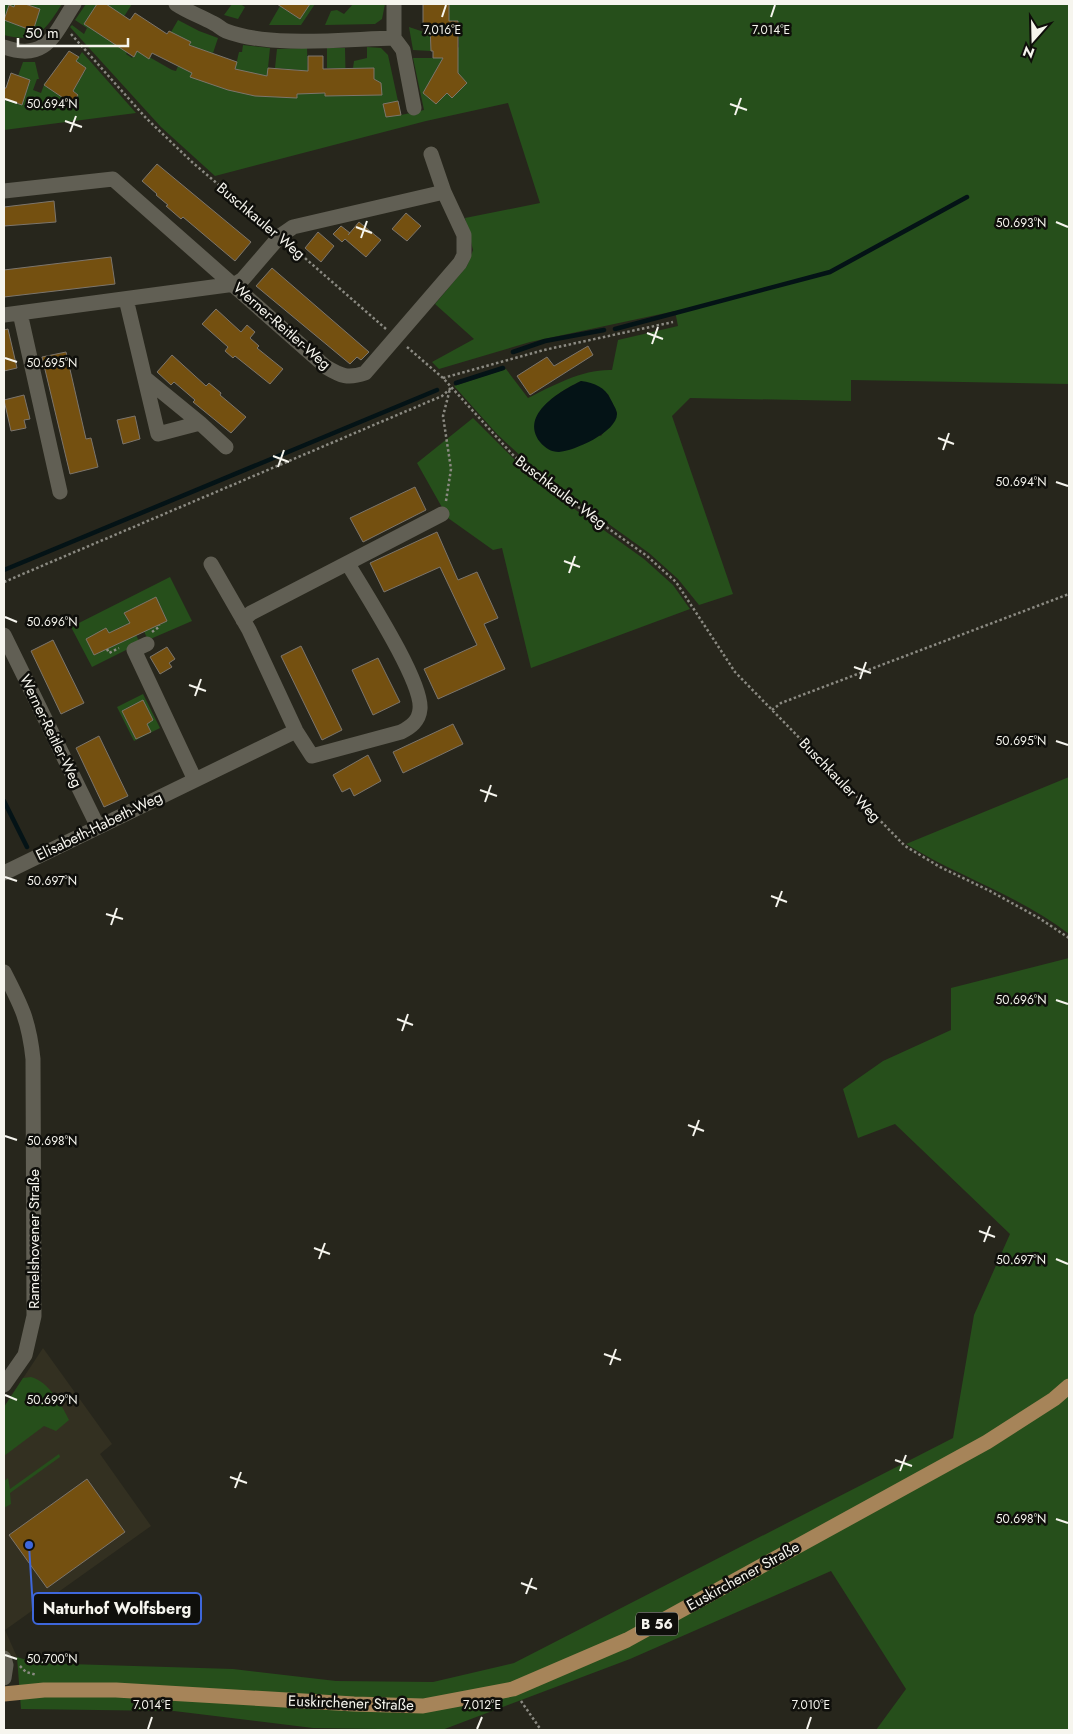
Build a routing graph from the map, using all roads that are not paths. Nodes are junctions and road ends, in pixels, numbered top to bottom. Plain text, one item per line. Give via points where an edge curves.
1 (74, 4) edge
2 (176, 4) edge
3 (394, 4) edge
4 (394, 38) junction
5 (4, 47) edge
6 (414, 108) dead end
7 (432, 154) dead end
8 (4, 192) edge
9 (444, 192) junction
10 (235, 284) junction
11 (126, 298) junction
12 (20, 313) junction
13 (4, 315) edge
14 (144, 378) junction
15 (200, 423) junction
16 (226, 447) dead end
17 (60, 492) dead end
18 (442, 514) road end
19 (211, 564) dead end
20 (348, 564) junction
21 (243, 620) junction
22 (4, 635) edge
23 (147, 644) dead end
24 (296, 731) junction
25 (195, 780) junction
26 (98, 827) junction
27 (4, 873) edge
28 (4, 972) edge
29 (4, 1385) edge
30 (1069, 1386) edge
31 (4, 1694) edge

1 - 5 street via 50,41 40,48 30,53
2 - 4 street via 225,31 254,38
3 - 4 street
4 - 6 street via 403,50
7 - 9 street, Werner-Reitler-Weg
8 - 10 street, Werner-Reitler-Weg via 113,178
9 - 10 street via 293,227 280,236
9 - 10 street, Werner-Reitler-Weg via 464,235 464,255 365,373 352,378 326,367
10 - 11 street
11 - 12 street
11 - 14 street
12 - 13 street
12 - 17 street
14 - 15 street
14 - 15 street via 158,434
15 - 16 street
18 - 20 street
19 - 21 street
20 - 21 street via 250,613
20 - 24 street via 401,655 419,700 417,719 402,732 312,756
21 - 24 street
22 - 26 street, Werner-Reitler-Weg
23 - 25 street via 134,650
24 - 25 street, Elisabeth-Habeth-Weg
25 - 26 street, Elisabeth-Habeth-Weg
26 - 27 street, Elisabeth-Habeth-Weg
28 - 29 street, Ramelshovener Straße via 26,1015 31,1036 34,1271 32,1334 25,1355
30 - 31 main road, Euskirchener Straße / B 56 via 987,1442 636,1635 513,1689 423,1706 116,1690 44,1690

